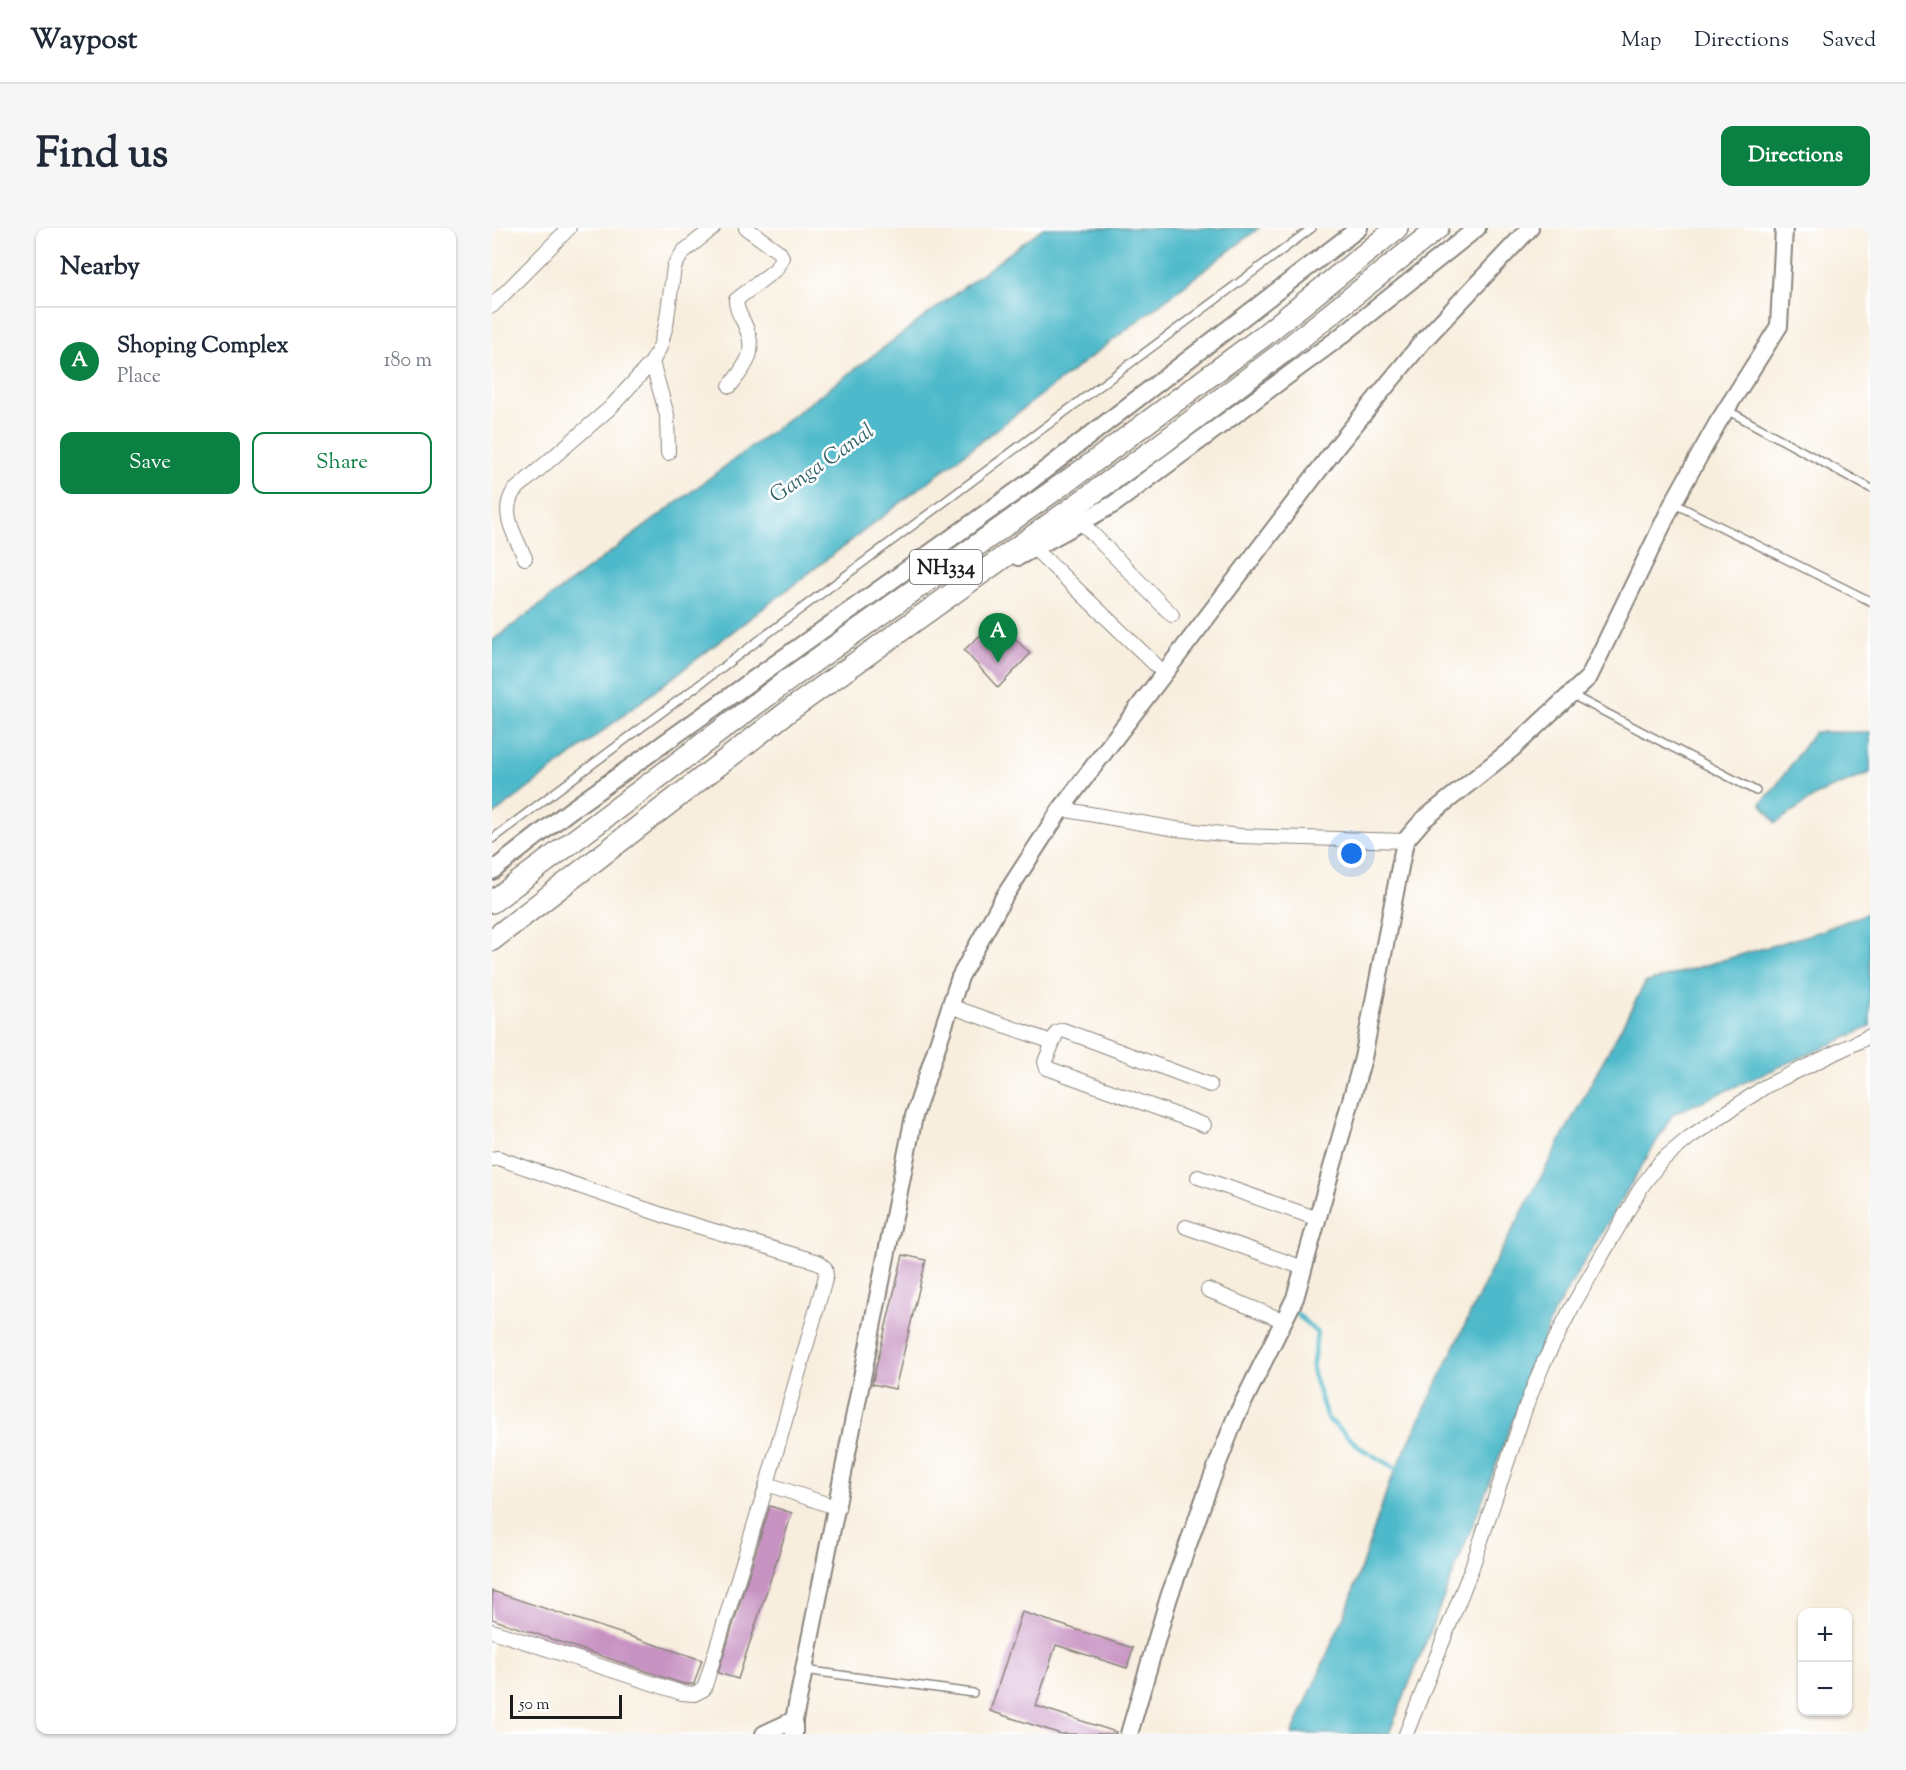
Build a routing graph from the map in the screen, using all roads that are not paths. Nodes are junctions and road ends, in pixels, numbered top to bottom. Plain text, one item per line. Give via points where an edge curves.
1 (569, 228) edge
2 (713, 228) edge
3 (746, 228) edge
4 (1312, 228) edge
5 (1359, 228) edge
6 (1397, 228) edge
7 (1438, 228) edge
8 (1478, 228) edge
9 (1530, 228) edge
10 (1784, 228) edge
11 (492, 306) edge
12 (652, 362) junction
13 (730, 386) dead end
14 (1726, 410) junction
15 (668, 453) dead end
16 (1870, 488) edge
17 (1673, 503) junction
18 (1081, 522) junction
19 (1034, 548) junction
20 (525, 558) dead end
21 (965, 585) junction
22 (1870, 601) edge
23 (1172, 615) dead end
24 (1164, 673) junction
25 (1570, 694) junction
26 (1756, 791) dead end
27 (1061, 809) junction
28 (492, 839) edge
29 (1405, 841) junction
30 (492, 871) edge
31 (492, 902) edge
32 (492, 940) edge
33 (950, 1006) junction
34 (1870, 1036) edge
35 (1052, 1042) junction
36 (1210, 1085) dead end
37 (1204, 1125) dead end
38 (492, 1159) edge
39 (1198, 1177) dead end
40 (1318, 1219) junction
41 (1186, 1227) dead end
42 (1304, 1268) junction
43 (1208, 1290) dead end
44 (1282, 1320) junction
45 (767, 1484) junction
46 (838, 1508) junction
47 (492, 1631) edge
48 (804, 1670) junction
49 (973, 1693) dead end
50 (794, 1727) edge
51 (764, 1734) edge
52 (1129, 1734) edge
53 (1406, 1734) edge

1 - 11 street
2 - 12 street via 683,252 674,267 666,325
3 - 13 street via 782,257 776,269 736,300 752,347 745,366
4 - 28 lane
5 - 30 street via 1028,483 578,805
6 - 31 highway, NH334 via 1262,337 1101,457 792,677
7 - 21 highway, NH334 via 1156,448
8 - 18 street via 1114,504
9 - 24 street via 1423,341 1338,445
10 - 14 street via 1782,319
12 - 15 street via 667,415
12 - 20 street via 610,408 507,500 508,520
14 - 16 lane
14 - 17 street
17 - 22 lane
17 - 25 street via 1589,677
18 - 19 street
18 - 23 street
19 - 21 street
19 - 24 street
21 - 32 highway, NH334 via 790,710
24 - 27 street
25 - 26 lane
25 - 29 street via 1513,748 1423,820
27 - 29 street via 1241,836
27 - 33 street via 1004,897 960,977
29 - 40 street via 1363,1058
33 - 35 street
33 - 46 street via 914,1116
34 - 53 street via 1766,1086 1690,1137 1661,1161 1642,1186 1543,1364 1472,1570
35 - 36 street via 1057,1032 1063,1030
35 - 37 street via 1045,1062 1047,1068
38 - 45 street via 818,1262 825,1268 826,1276
39 - 40 street
40 - 42 street
41 - 42 street
42 - 44 street via 1295,1298
43 - 44 street
44 - 52 street via 1235,1419 1209,1486 1169,1597
45 - 46 street
45 - 47 street via 704,1689 694,1694 682,1693
46 - 48 street
48 - 49 lane
48 - 50 street
50 - 51 street

